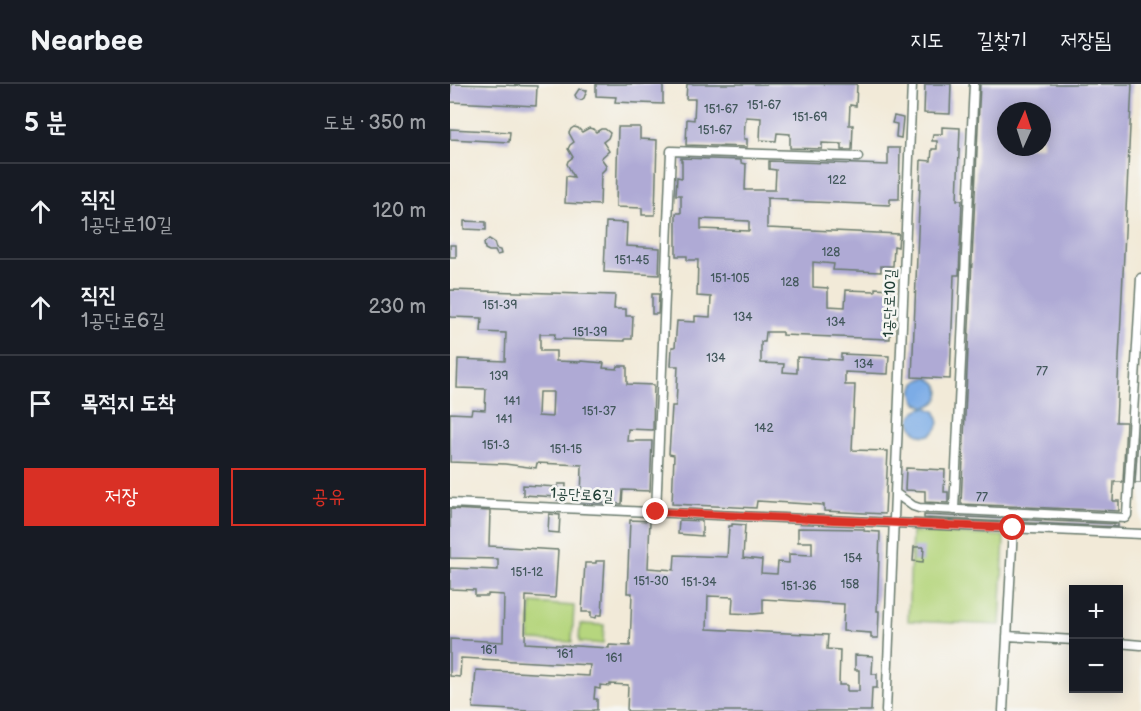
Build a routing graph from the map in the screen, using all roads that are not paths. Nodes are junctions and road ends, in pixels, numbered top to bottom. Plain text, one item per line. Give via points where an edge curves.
1 (912, 84) edge
2 (974, 84) edge
3 (858, 157) dead end
4 (1141, 278) edge
5 (1139, 336) edge
6 (895, 493) junction
7 (450, 503) edge
8 (954, 510) junction
9 (656, 512) junction
10 (893, 523) junction
11 (1013, 528) junction
12 (1141, 534) edge
13 (1007, 636) junction
14 (1069, 640) edge
15 (1123, 643) edge
16 (1141, 645) edge
17 (886, 711) edge
18 (1003, 711) edge

1 - 6 street, 1공단로10길
2 - 8 street
3 - 9 street via 671,151
4 - 5 street
5 - 8 street via 1125,518
6 - 8 street via 919,508
6 - 10 street, 1공단로10길
7 - 9 street, 1공단로6길
9 - 10 street, 1공단로6길
10 - 11 street
10 - 17 street, 1공단로10길
11 - 12 street
11 - 13 street
13 - 14 street
13 - 18 street
15 - 16 street

